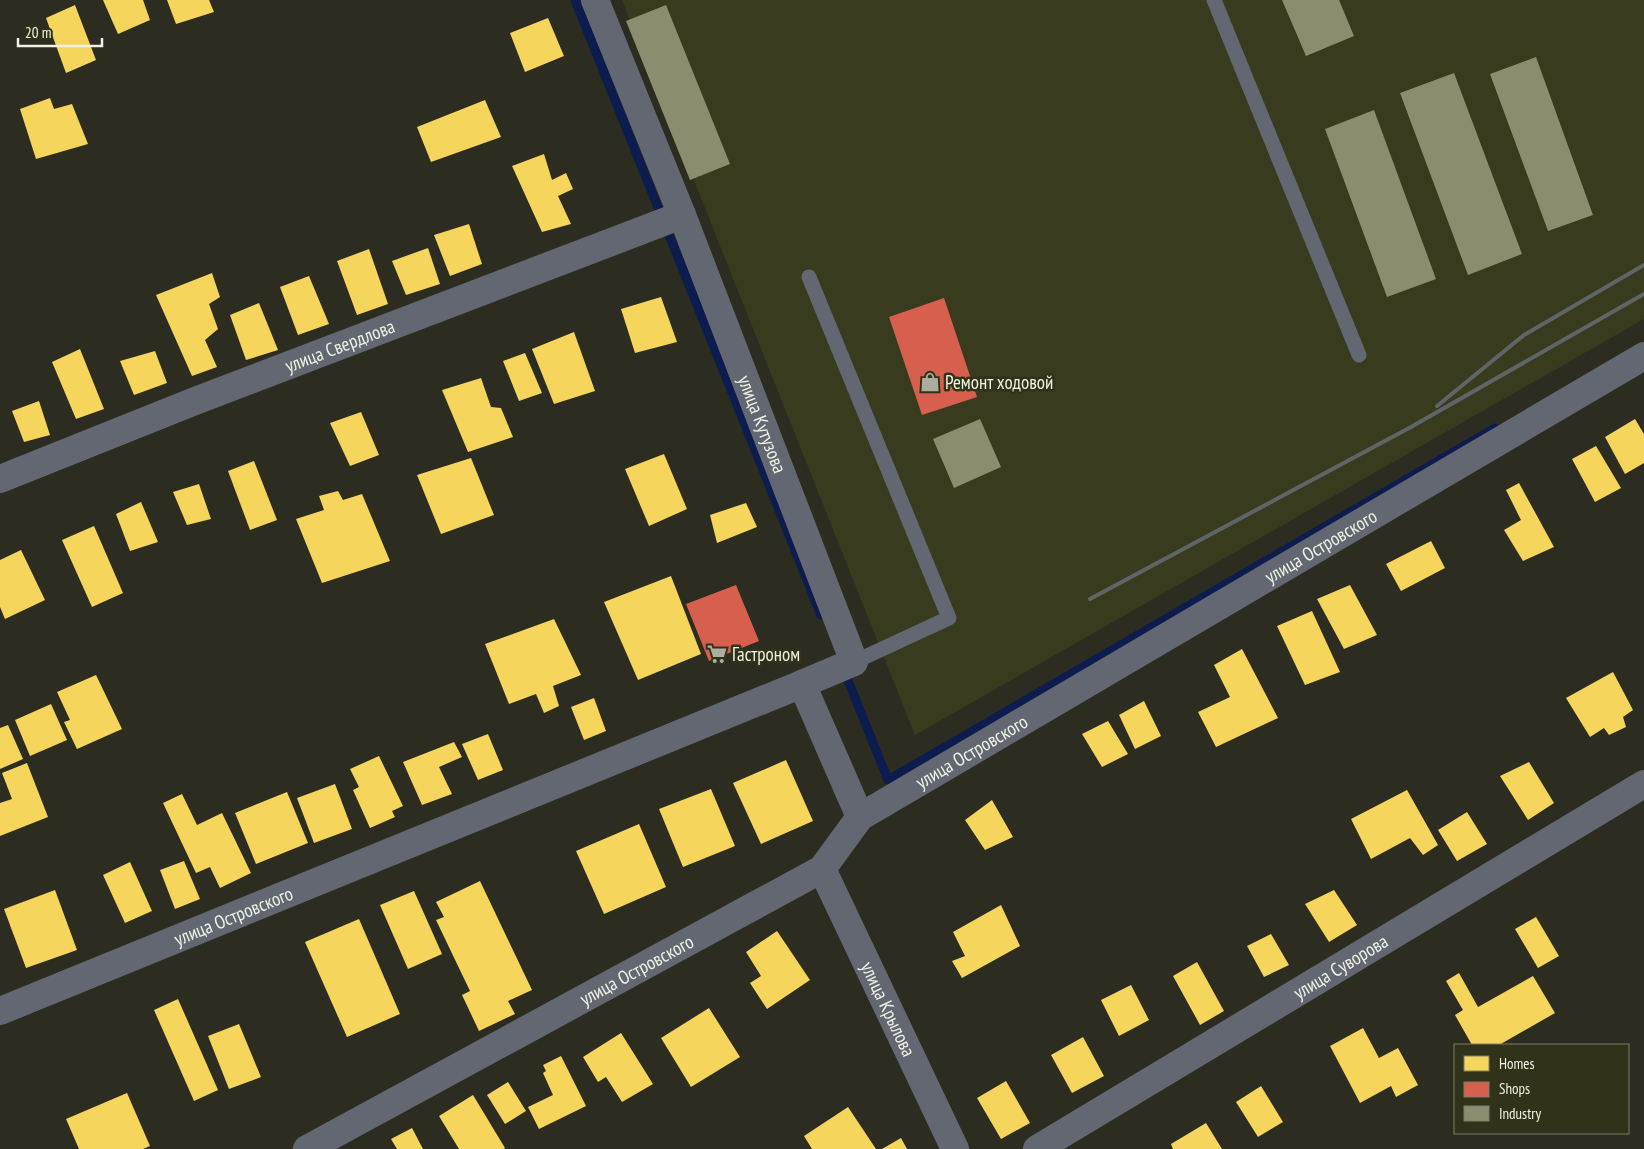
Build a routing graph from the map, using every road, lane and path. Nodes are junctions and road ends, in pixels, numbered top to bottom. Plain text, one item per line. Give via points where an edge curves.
1 (595, 0) edge
2 (1214, 0) edge
3 (682, 215) junction
4 (809, 278) dead end
5 (1359, 356) dead end
6 (1644, 356) edge
7 (0, 480) edge
8 (854, 662) junction
9 (802, 684) junction
10 (1644, 784) edge
11 (860, 817) junction
12 (822, 869) junction
13 (0, 1012) edge
14 (307, 1149) edge
15 (955, 1149) edge
16 (1037, 1149) edge

1 - 3 street, улица Кутузова
2 - 5 lane
3 - 7 street, улица Свердлова via 195,401
3 - 8 street, улица Кутузова
4 - 8 lane via 949,618
6 - 11 street, улица Островского
8 - 9 street
9 - 11 street
9 - 13 street, улица Островского
10 - 16 street, улица Суворова
11 - 12 street, улица Островского
12 - 14 street, улица Островского
12 - 15 street, улица Крылова

